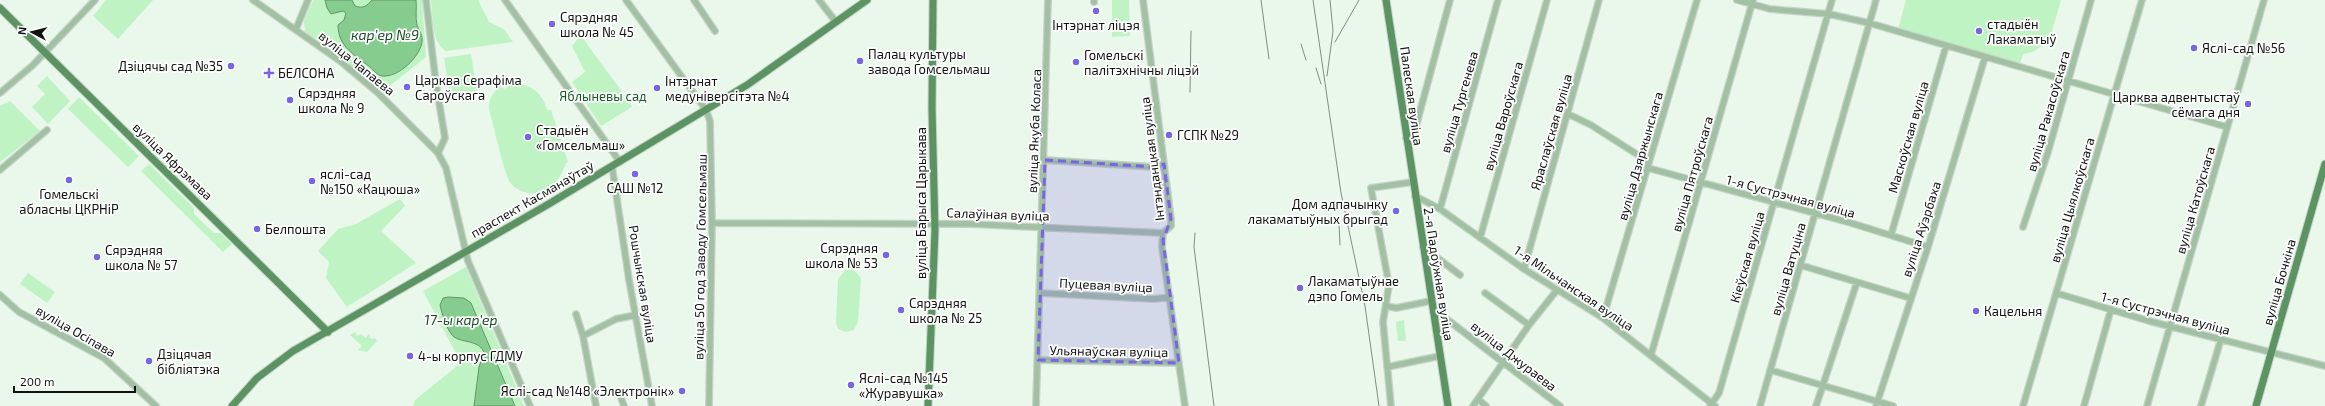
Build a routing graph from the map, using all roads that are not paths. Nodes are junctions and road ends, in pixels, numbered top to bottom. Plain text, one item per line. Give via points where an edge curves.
1 (95, 0) edge
2 (253, 0) edge
3 (308, 0) edge
4 (426, 0) edge
5 (505, 0) edge
6 (626, 0) edge
7 (694, 0) edge
8 (819, 0) edge
9 (867, 0) edge
10 (933, 0) edge
11 (1048, 0) edge
12 (1143, 0) edge
13 (1386, 0) edge
14 (1450, 0) edge
15 (1498, 0) edge
16 (1547, 0) edge
17 (1599, 0) edge
18 (1697, 0) edge
19 (1737, 0) edge
20 (1832, 0) edge
21 (1876, 0) edge
22 (2091, 0) edge
23 (2142, 0) edge
24 (2264, 0) edge
25 (1752, 2) edge
26 (0, 8) edge
27 (1829, 14) junction
28 (836, 22) junction
29 (1869, 23) junction
30 (296, 30) junction
31 (715, 31) dead end
32 (1946, 46) junction
33 (44, 52) junction
34 (1985, 58) junction
35 (2068, 81) junction
36 (0, 93) edge
37 (2114, 95) junction
38 (706, 110) junction
39 (1568, 114) junction
40 (2227, 127) junction
41 (47, 130) dead end
42 (1406, 138) junction
43 (438, 153) junction
44 (1045, 160) junction
45 (620, 162) junction
46 (1164, 164) junction
47 (2325, 164) edge
48 (1649, 165) junction
49 (612, 166) junction
50 (0, 170) edge
51 (1413, 182) junction
52 (1701, 182) junction
53 (1415, 196) junction
54 (1774, 204) junction
55 (1440, 209) junction
56 (1815, 215) junction
57 (712, 223) junction
58 (935, 223) junction
59 (1041, 226) junction
60 (2023, 228) dead end
61 (1164, 233) junction
62 (1891, 235) junction
63 (1480, 238) junction
64 (1423, 247) junction
65 (1928, 247) junction
66 (466, 252) junction
67 (1800, 265) junction
68 (1524, 269) junction
69 (1460, 275) dead end
70 (1857, 282) junction
71 (1557, 290) junction
72 (1040, 293) junction
73 (1485, 293) dead end
74 (2056, 293) junction
75 (0, 295) edge
76 (1170, 297) junction
77 (1910, 298) junction
78 (1431, 301) junction
79 (1387, 306) junction
80 (2111, 309) junction
81 (1433, 312) junction
82 (576, 314) dead end
83 (636, 315) junction
84 (1603, 318) junction
85 (1529, 325) junction
86 (2171, 326) junction
87 (328, 332) junction
88 (583, 336) junction
89 (2221, 339) junction
90 (2271, 354) junction
91 (1651, 355) junction
92 (1440, 356) junction
93 (1038, 360) junction
94 (1504, 362) junction
95 (1179, 363) junction
96 (2325, 366) edge
97 (1388, 367) junction
98 (1770, 370) junction
99 (1823, 385) junction
100 (620, 395) dead end
101 (1478, 400) junction
102 (1876, 404) edge
103 (1712, 405) edge
104 (156, 406) edge
105 (232, 406) edge
106 (530, 406) edge
107 (596, 406) edge
108 (624, 406) edge
109 (652, 406) edge
110 (709, 406) edge
111 (928, 406) edge
112 (1036, 406) edge
113 (1185, 406) edge
114 (1391, 406) edge
115 (1448, 406) edge
116 (1473, 406) edge
117 (1486, 406) edge
118 (1560, 406) edge
119 (1760, 406) edge
120 (1816, 406) edge
121 (1894, 406) edge
122 (2023, 406) edge
123 (2084, 406) edge
124 (2148, 406) edge
125 (2201, 406) edge
126 (2256, 406) edge

1 - 33 street
2 - 30 street, вуліца Чапаева
3 - 30 street
4 - 43 street via 445,138
5 - 45 street
6 - 38 street
7 - 31 street
8 - 28 street
9 - 28 main road, праспект Касманаўтаў
10 - 58 main road, вуліца Барыса Царыкава
11 - 44 street, вуліца Якуба Коласа
12 - 46 street, Інтэнданцкая вуліца
13 - 42 main road, Палеская вуліца
14 - 42 street via 1415,130
15 - 55 street, вуліца Тургенева
16 - 63 street, вуліца Вароўскага
17 - 39 street, Яраслаўская вуліца
18 - 48 street, вуліца Дзяржынскага
19 - 25 street
20 - 27 street, Кіеўская вуліца
21 - 29 street, вуліца Ватуціна
22 - 35 street, вуліца Ракасоўскага
23 - 37 street, вуліца Цыялкоўскага
24 - 40 street, вуліца Катоўскага
25 - 27 street via 1770,9
25 - 52 street, вуліца Пятроўскага
26 - 33 main road, вуліца Яфрэмава
27 - 29 street
27 - 54 street, Кіеўская вуліца
28 - 38 main road, праспект Касманаўтаў via 747,85
29 - 32 street
29 - 56 street, вуліца Ватуціна
30 - 43 street, вуліца Чапаева via 367,83
32 - 34 street
32 - 62 street, Маскоўская вуліца
33 - 36 street via 33,66
33 - 87 main road, вуліца Яфрэмава
34 - 35 street
34 - 65 street, вуліца Аўэрбаха
35 - 37 street
35 - 60 street, вуліца Ракасоўскага
37 - 40 street
37 - 74 street, вуліца Цыялкоўскага
38 - 45 main road, праспект Касманаўтаў
38 - 57 street, вуліца 50 год Заводу Гомсельмаш via 712,139
39 - 48 street, 1-я Сустрэчная вуліца via 1591,125
39 - 68 street, Яраслаўская вуліца
40 - 86 street, вуліца Катоўскага
41 - 50 street
42 - 51 main road, Палеская вуліца
43 - 66 street, вуліца Чапаева via 446,168
44 - 46 street via 1154,166
44 - 59 street, вуліца Якуба Коласа
45 - 49 main road, праспект Касманаўтаў
46 - 61 street, Інтэнданцкая вуліца via 1171,226
47 - 90 main road, вуліца Бочкіна
48 - 52 street, 1-я Сустрэчная вуліца
48 - 84 street, вуліца Дзяржынскага
49 - 66 main road, праспект Касманаўтаў
49 - 83 street, Рошчынская вуліца
51 - 53 main road, Палеская вуліца
51 - 79 street via 1371,188 1389,285
52 - 54 street, 1-я Сустрэчная вуліца
52 - 91 street, вуліца Пятроўскага
53 - 55 street, 1-я Мільчанская вуліца
53 - 64 main road, 2-я Падоўжная вуліца
54 - 56 street, 1-я Сустрэчная вуліца
54 - 103 street, Кіеўская вуліца via 1719,393
55 - 63 street, 1-я Мільчанская вуліца
56 - 62 street, 1-я Сустрэчная вуліца
56 - 67 street, вуліца Ватуціна
57 - 58 street, Салаўіная вуліца
57 - 110 street, вуліца 50 год Заводу Гомсельмаш
58 - 59 street, Салаўіная вуліца
58 - 111 main road, вуліца Барыса Царыкава
59 - 61 street, Салаўіная вуліца
59 - 72 street, вуліца Якуба Коласа
61 - 76 street, Інтэнданцкая вуліца via 1162,246
62 - 65 street, 1-я Сустрэчная вуліца
63 - 68 street, 1-я Мільчанская вуліца
64 - 69 street
64 - 78 main road, 2-я Падоўжная вуліца
65 - 77 street, вуліца Аўэрбаха
66 - 87 main road, праспект Касманаўтаў
66 - 106 street, вуліца Чапаева
67 - 70 street
67 - 98 street, вуліца Ватуціна
68 - 71 street, 1-я Мільчанская вуліца
70 - 77 street
70 - 99 street
71 - 84 street, 1-я Мільчанская вуліца
71 - 85 street
72 - 76 street, Пуцевая вуліца via 1154,299
72 - 93 street, вуліца Якуба Коласа
73 - 85 street
74 - 80 street, 1-я Сустрэчная вуліца
74 - 122 street, вуліца Цыялкоўскага
75 - 104 street, вуліца Осіпава via 19,312 104,358
76 - 95 street, Інтэнданцкая вуліца
77 - 102 street, вуліца Аўэрбаха
78 - 79 street via 1396,308
78 - 81 main road, 2-я Падоўжная вуліца
79 - 97 street via 1384,322
80 - 86 street, 1-я Сустрэчная вуліца
80 - 123 street
81 - 92 main road, 2-я Падоўжная вуліца
81 - 94 street, вуліца Джураева via 1444,316
82 - 88 street
83 - 88 street via 616,319
83 - 109 street, Рошчынская вуліца
84 - 91 street, 1-я Мільчанская вуліца
85 - 94 street
86 - 89 street, 1-я Сустрэчная вуліца
86 - 124 street, вуліца Катоўскага
87 - 105 main road, праспект Касманаўтаў via 273,365 257,378
88 - 107 street
89 - 90 street, 1-я Сустрэчная вуліца
89 - 125 street
90 - 96 street, 1-я Сустрэчная вуліца
90 - 126 main road, вуліца Бочкіна
91 - 103 street, 1-я Мільчанская вуліца
92 - 97 street, 2-я Падоўжная вуліца
92 - 115 main road, 2-я Падоўжная вуліца
93 - 95 street, Ульянаўская вуліца
93 - 112 street, вуліца Якуба Коласа
94 - 101 street
94 - 118 street, вуліца Джураева
95 - 113 street, Інтэнданцкая вуліца
97 - 114 street
98 - 99 street
98 - 119 street, вуліца Ватуціна
99 - 102 street
99 - 120 street
100 - 108 street
101 - 116 street
101 - 117 street
102 - 121 street

